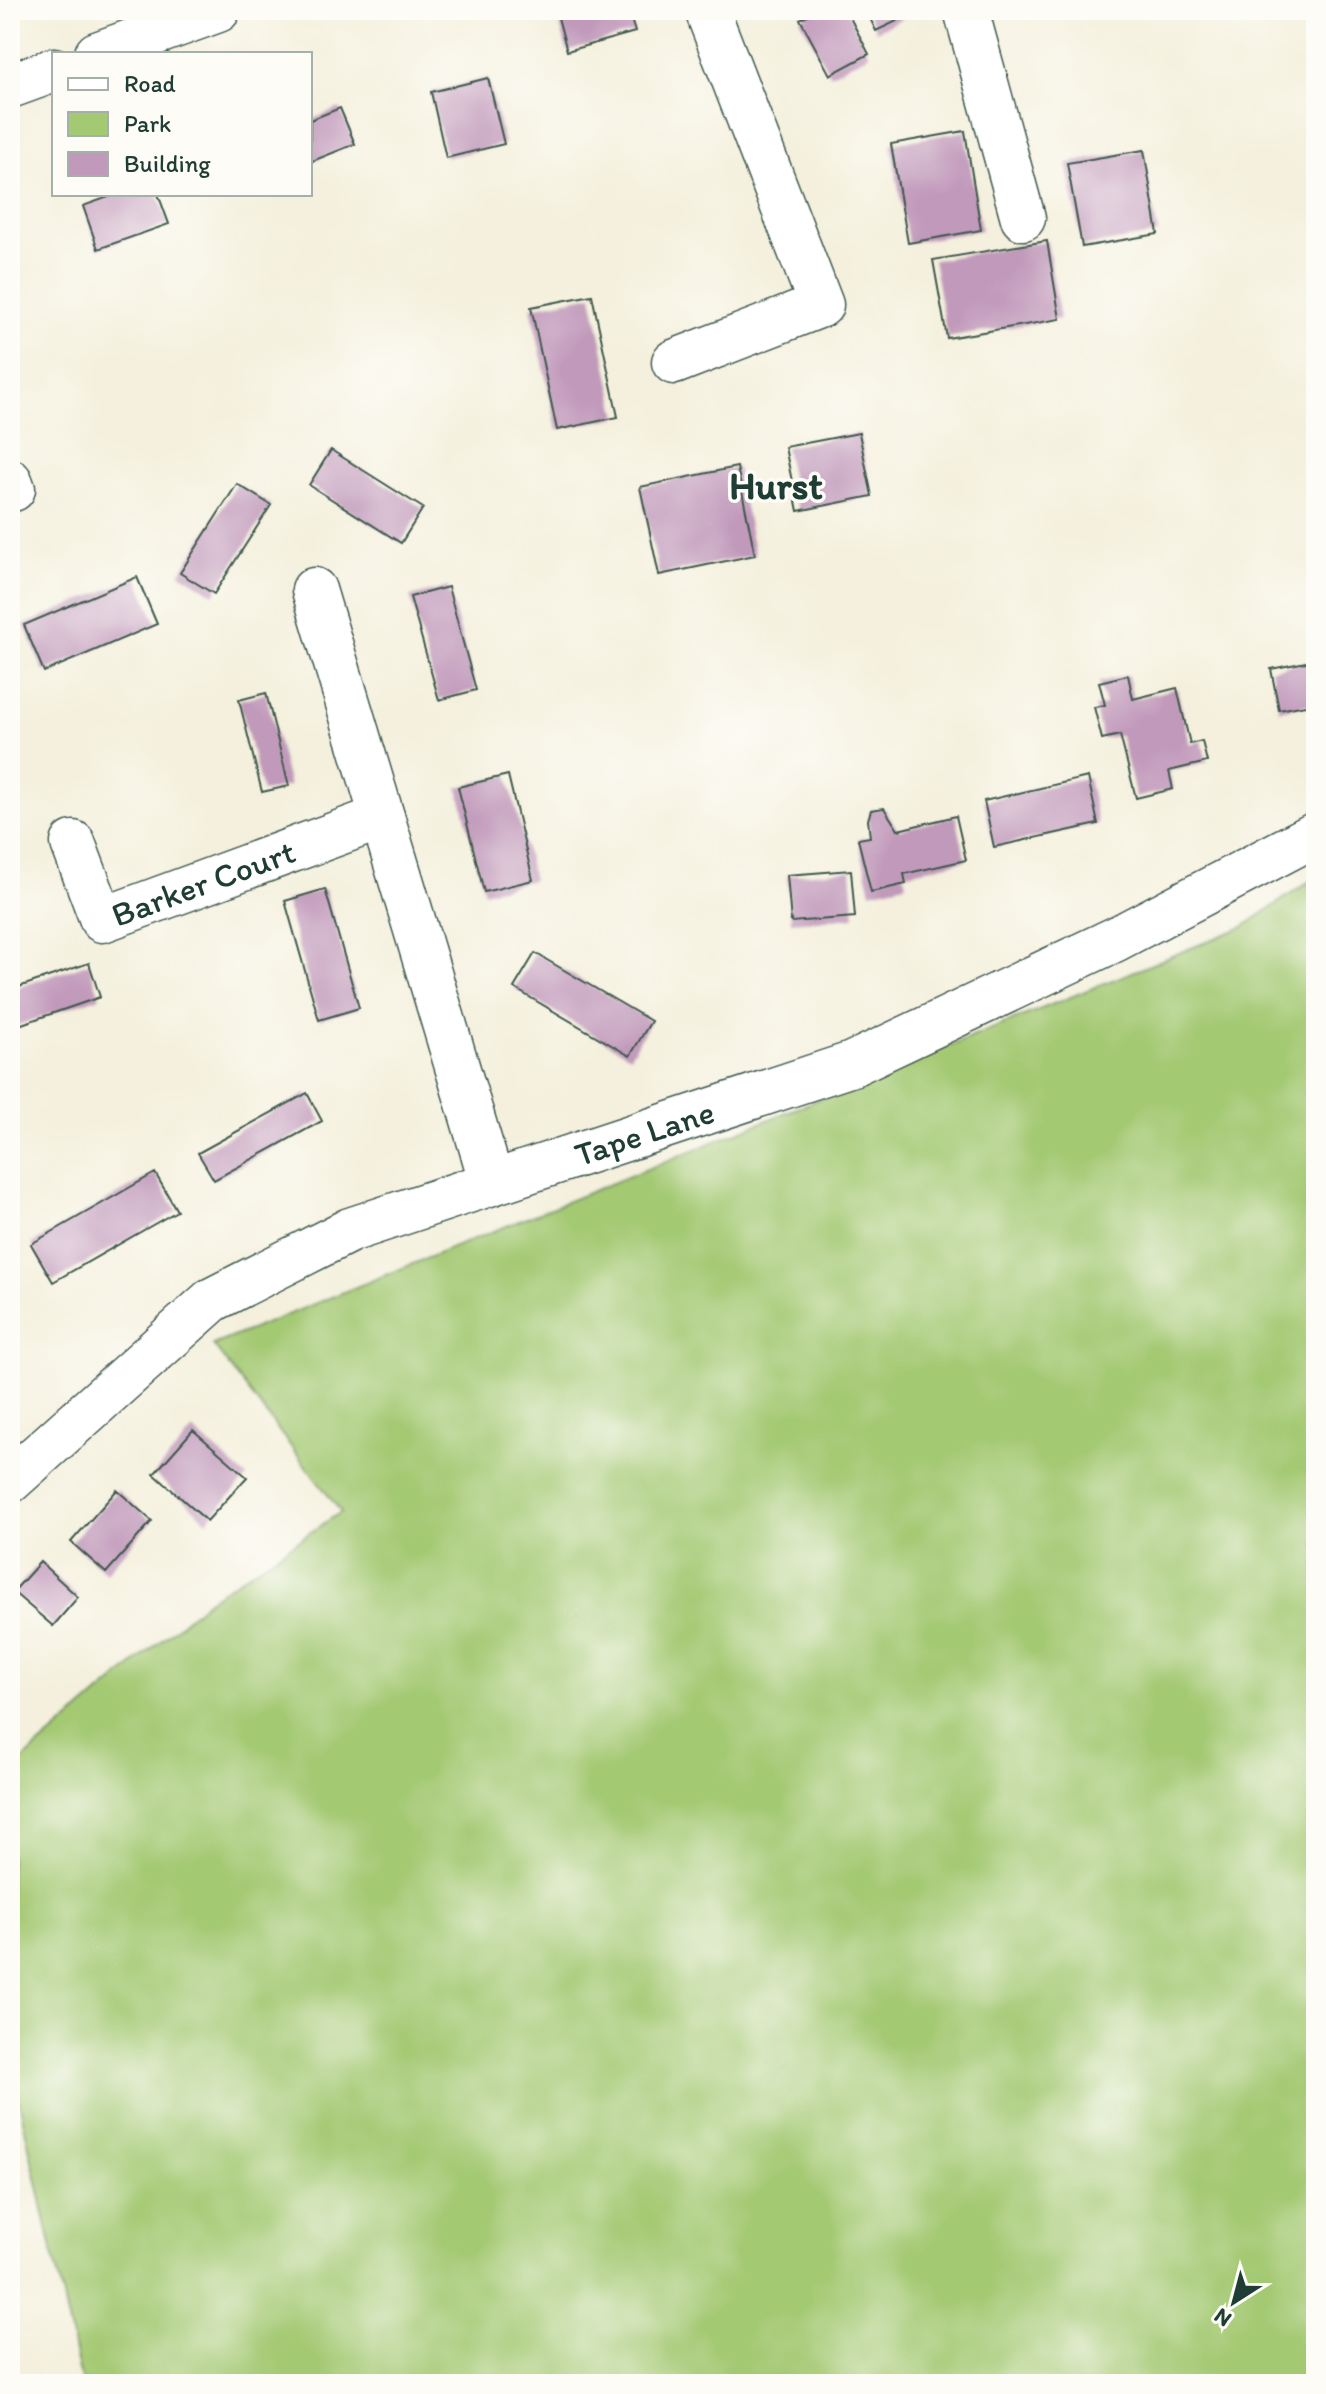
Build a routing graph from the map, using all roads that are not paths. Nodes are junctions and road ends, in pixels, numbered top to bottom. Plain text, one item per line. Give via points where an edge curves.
1 (218, 10) edge
2 (707, 10) edge
3 (966, 10) edge
4 (102, 52) edge
5 (52, 71) edge
6 (10, 86) edge
7 (1023, 218) dead end
8 (674, 362) dead end
9 (314, 590) dead end
10 (382, 817) junction
11 (1316, 834) edge
12 (73, 843) dead end
13 (492, 1183) junction
14 (10, 1481) edge

1 - 4 street
2 - 8 street via 821,305
3 - 7 street
5 - 6 street
9 - 10 street
10 - 12 street, Barker Court via 102,920
10 - 13 street
11 - 13 street, Tape Lane via 1116,939 852,1064
13 - 14 street, Tape Lane via 350,1230 212,1300

